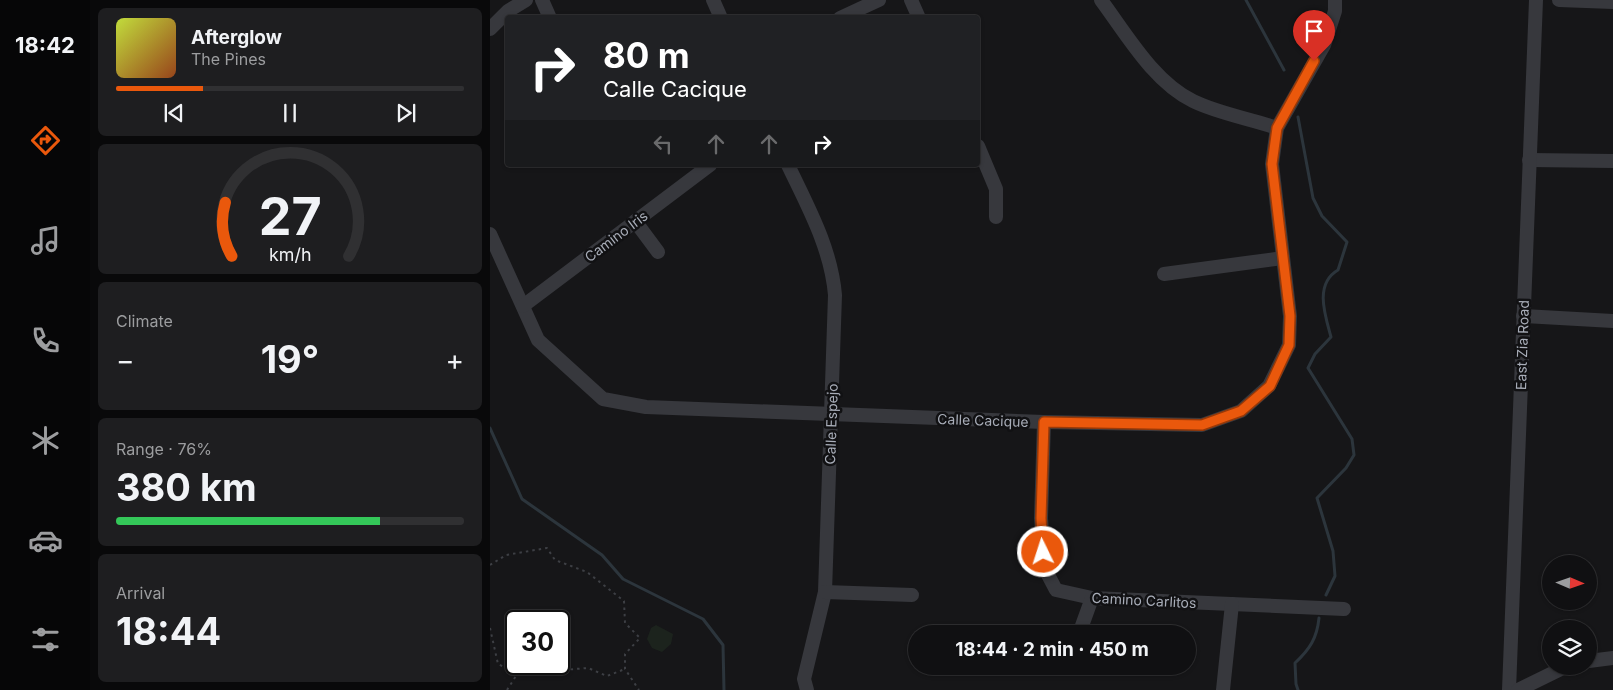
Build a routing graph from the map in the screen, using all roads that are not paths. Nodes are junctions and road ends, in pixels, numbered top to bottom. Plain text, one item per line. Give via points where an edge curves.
1 (526, 0) edge
2 (542, 0) edge
3 (713, 0) edge
4 (879, 0) edge
5 (911, 0) edge
6 (1101, 0) edge
7 (1335, 0) edge
8 (1536, 0) edge
9 (1559, 0) edge
10 (1613, 2) edge
11 (549, 15) edge
12 (720, 15) edge
13 (846, 15) edge
14 (918, 15) edge
15 (490, 28) edge
16 (1277, 128) junction
17 (980, 151) edge
18 (1529, 160) junction
19 (1613, 161) edge
20 (707, 167) edge
21 (789, 167) edge
22 (996, 218) dead end
23 (635, 221) junction
24 (490, 234) edge
25 (658, 252) dead end
26 (1283, 258) junction
27 (1164, 274) dead end
28 (523, 306) junction
29 (1523, 316) junction
30 (1613, 321) edge
31 (831, 414) junction
32 (1044, 422) junction
33 (825, 592) junction
34 (912, 594) dead end
35 (1092, 598) junction
36 (1232, 604) junction
37 (1344, 608) dead end
38 (1082, 625) edge
39 (1613, 658) edge
40 (1597, 660) edge
41 (1549, 675) edge
42 (807, 690) edge
43 (1223, 690) edge
44 (1509, 690) edge
45 (1518, 690) edge

1 - 15 street
2 - 11 street
3 - 12 street
4 - 13 street
5 - 14 street
6 - 16 street via 1148,63 1177,91 1194,102
7 - 16 street, Calle Cacique via 1335,11 1324,45
8 - 18 street, East Zia Road
9 - 10 street
16 - 26 street, Calle Cacique via 1272,164
17 - 22 street via 996,189
18 - 19 street
18 - 29 street, East Zia Road
20 - 23 street, Camino Iris
21 - 31 street, Calle Espejo via 820,233 833,275
23 - 25 street
23 - 28 street, Camino Iris
24 - 28 street, Calle Cacique
26 - 27 street
26 - 32 street, Calle Cacique via 1290,316 1289,345 1270,386 1241,411 1202,425
28 - 31 street, Calle Cacique via 538,340 603,398 646,408
29 - 30 street
29 - 44 street, East Zia Road
31 - 32 street, Calle Cacique
31 - 33 street, Calle Espejo
32 - 35 street, Camino Carlitos via 1041,518 1044,569 1056,590
33 - 34 street
33 - 42 street, Calle Espejo via 804,679
35 - 36 street, Camino Carlitos
35 - 38 street
36 - 37 street, Camino Carlitos
36 - 43 street
39 - 40 street
41 - 45 street

